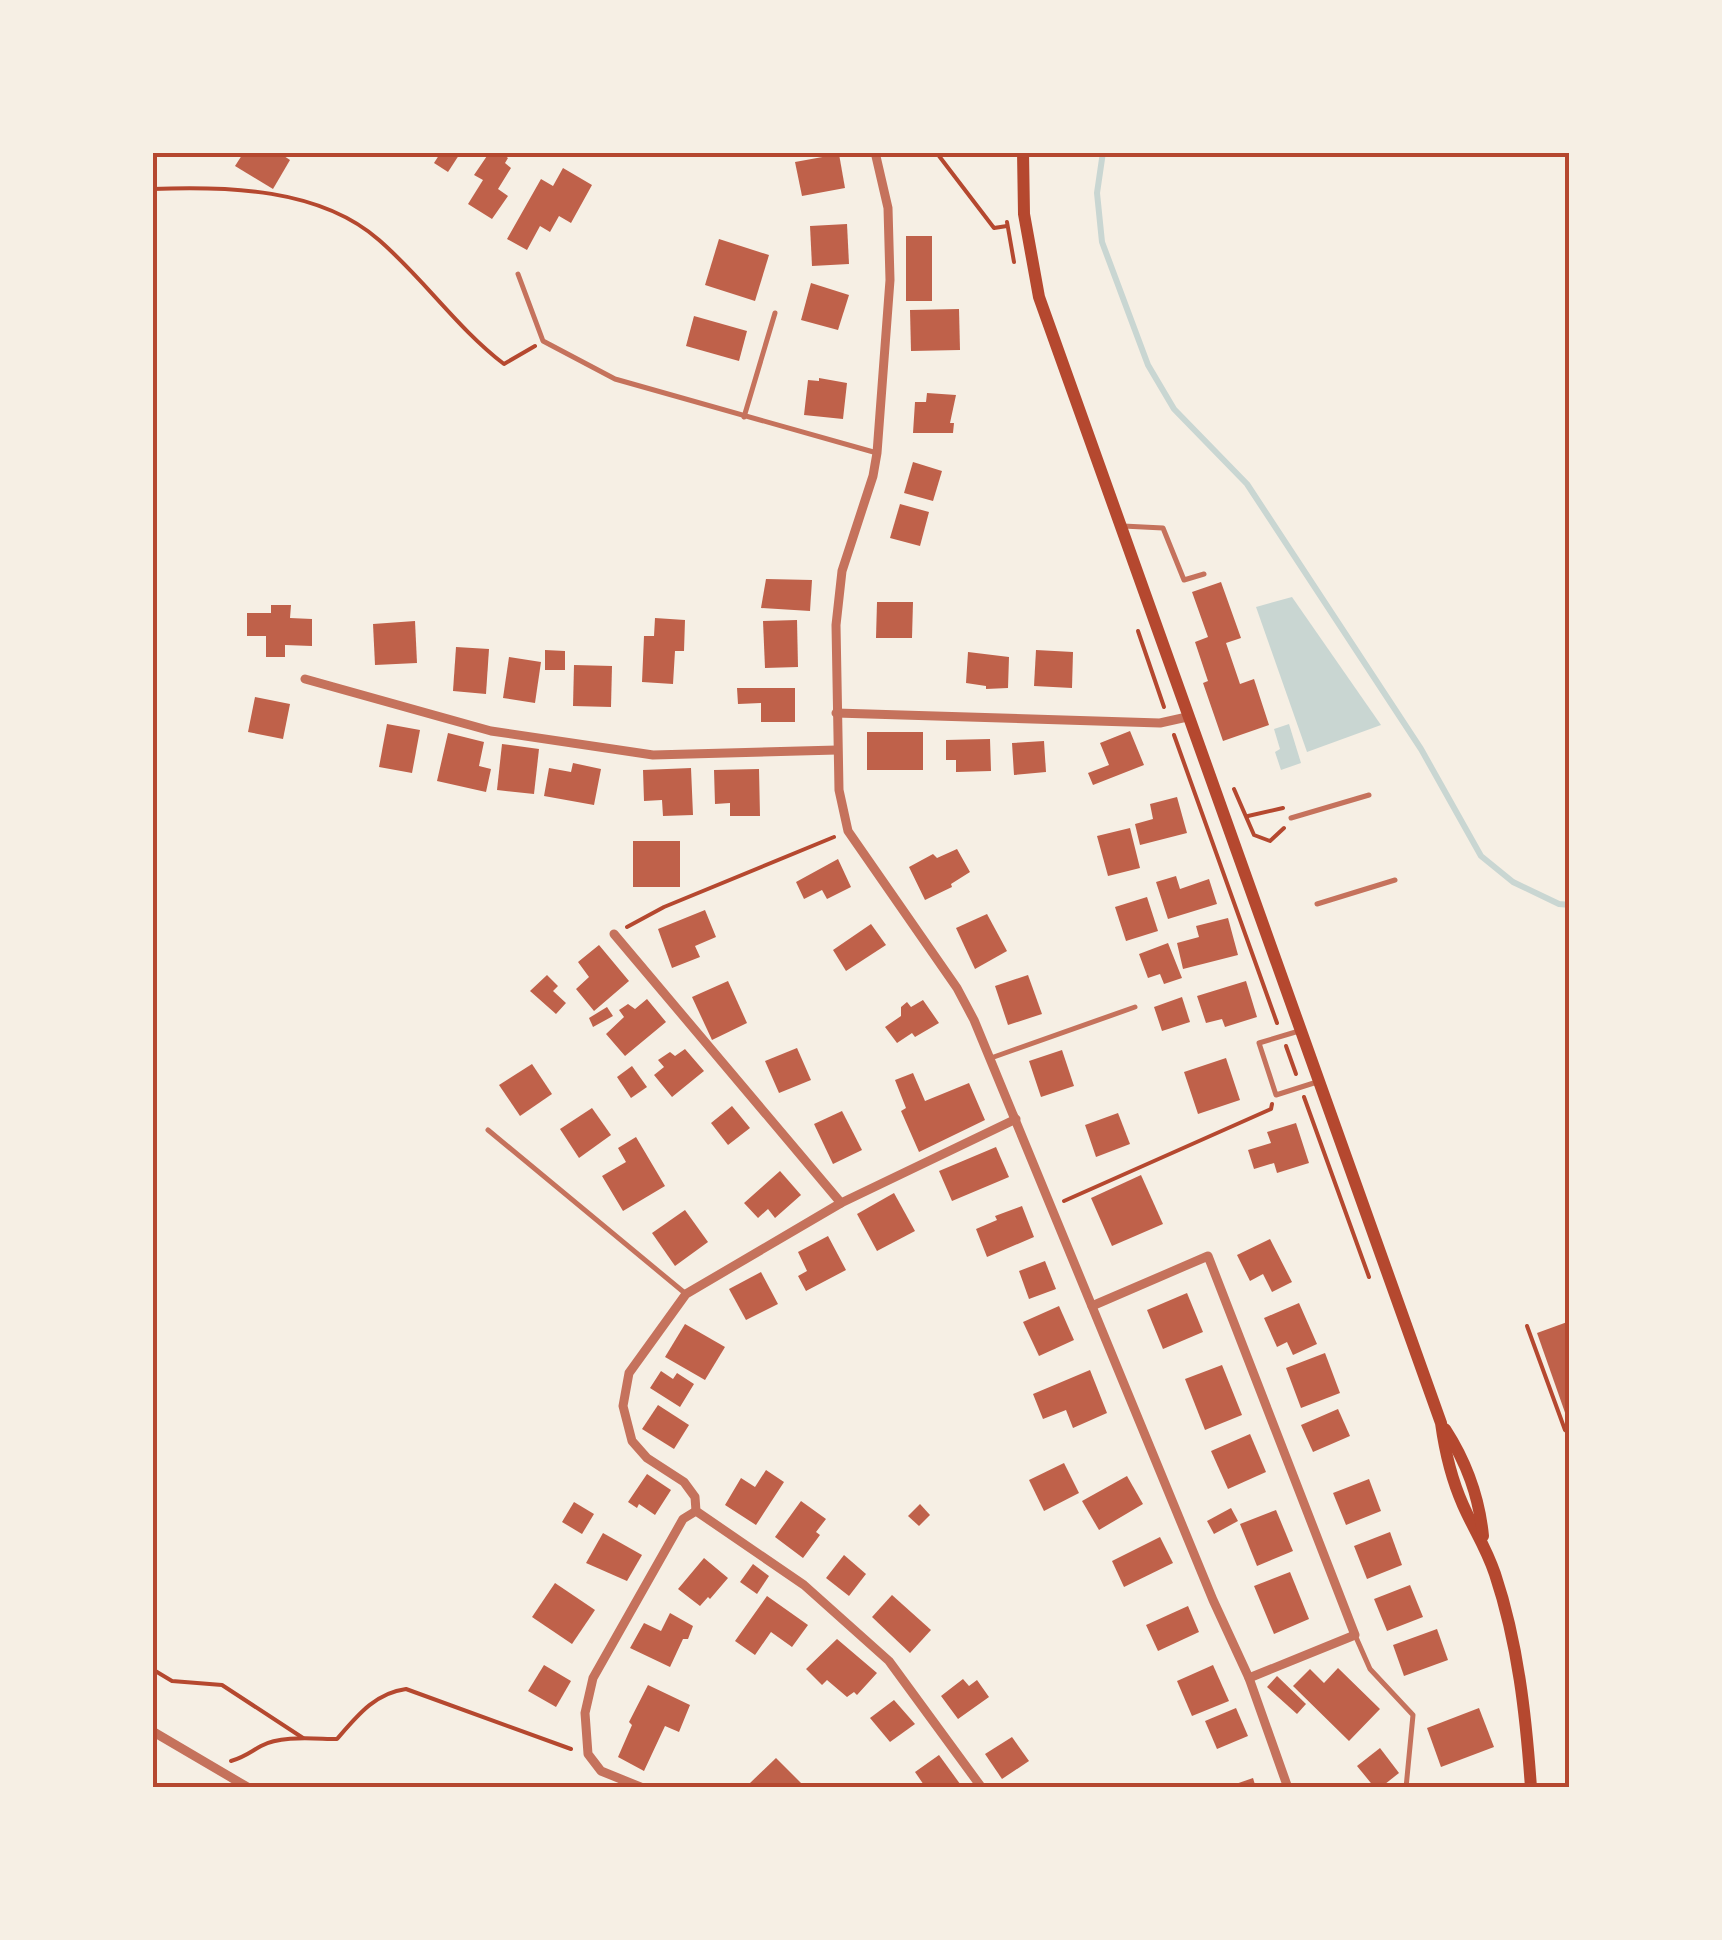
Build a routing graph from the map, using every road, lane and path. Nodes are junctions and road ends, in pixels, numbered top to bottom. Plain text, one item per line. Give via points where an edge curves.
1 (875, 152) edge
2 (936, 152) edge
3 (1022, 152) edge
4 (152, 189) edge
5 (1007, 226) dead end
6 (518, 274) dead end
7 (775, 313) dead end
8 (542, 341) junction
9 (744, 417) junction
10 (876, 453) junction
11 (1120, 526) junction
12 (1204, 574) dead end
13 (305, 679) dead end
14 (836, 713) junction
15 (1187, 716) junction
16 (1174, 736) dead end
17 (836, 750) junction
18 (1368, 794) dead end
19 (1262, 812) dead end
20 (1291, 820) joint
21 (848, 832) junction
22 (1395, 880) dead end
23 (1317, 904) dead end
24 (614, 934) joint
25 (1135, 1007) dead end
26 (1302, 1030) junction
27 (1282, 1036) junction
28 (990, 1058) junction
29 (1320, 1081) junction
30 (1300, 1087) junction
31 (1276, 1095) junction
32 (1016, 1119) junction
33 (488, 1130) dead end
34 (842, 1203) junction
35 (1051, 1207) junction
36 (1369, 1277) dead end
37 (686, 1294) junction
38 (1092, 1306) junction
39 (1526, 1326) dead end
40 (1570, 1434) edge
41 (696, 1511) junction
42 (1355, 1635) junction
43 (152, 1669) edge
44 (1249, 1678) junction
45 (152, 1731) edge
46 (304, 1738) junction
47 (558, 1746) dead end
48 (212, 1765) junction
49 (249, 1788) edge
50 (643, 1788) edge
51 (982, 1788) edge
52 (1288, 1788) edge
53 (1406, 1788) edge
54 (1531, 1788) edge

1 - 10 street via 888,208 890,280
2 - 5 path via 994,228
3 - 11 main road via 1024,214 1039,298
4 - 8 path via 277,194 332,210 378,238 504,364
6 - 8 lane
7 - 9 lane
8 - 9 lane via 615,379
9 - 10 lane
10 - 14 street via 842,571
11 - 12 lane via 1162,528 1184,580
11 - 15 main road
13 - 17 street via 491,731 653,755
14 - 15 street via 1160,723
14 - 17 street
15 - 26 main road
16 - 27 path
17 - 21 street
18 - 20 lane
19 - 20 path via 1248,816 1254,834 1270,841
21 - 24 path via 664,906
21 - 28 street via 957,988
22 - 23 lane
24 - 34 street
25 - 28 lane
26 - 27 lane
26 - 29 main road
27 - 30 path
27 - 31 lane via 1260,1043
28 - 32 street
29 - 30 lane
29 - 54 main road via 1441,1423 1447,1463 1484,1540 1513,1644
30 - 31 lane
30 - 36 path
31 - 35 path via 1270,1109
32 - 34 street
32 - 35 street
33 - 37 lane
34 - 37 street
35 - 38 street
37 - 41 street via 630,1374 623,1406 632,1441 684,1482
38 - 42 street via 1208,1256
38 - 44 street
39 - 40 path
41 - 50 street via 683,1519 593,1678 585,1713 594,1762
41 - 51 street via 804,1585 889,1661
42 - 44 street
42 - 53 lane via 1370,1669 1413,1716
43 - 46 path via 172,1681 222,1684
44 - 52 street
45 - 48 street
46 - 47 path via 337,1739 362,1710 390,1691 406,1689
46 - 48 path via 263,1744 246,1757
48 - 49 street

